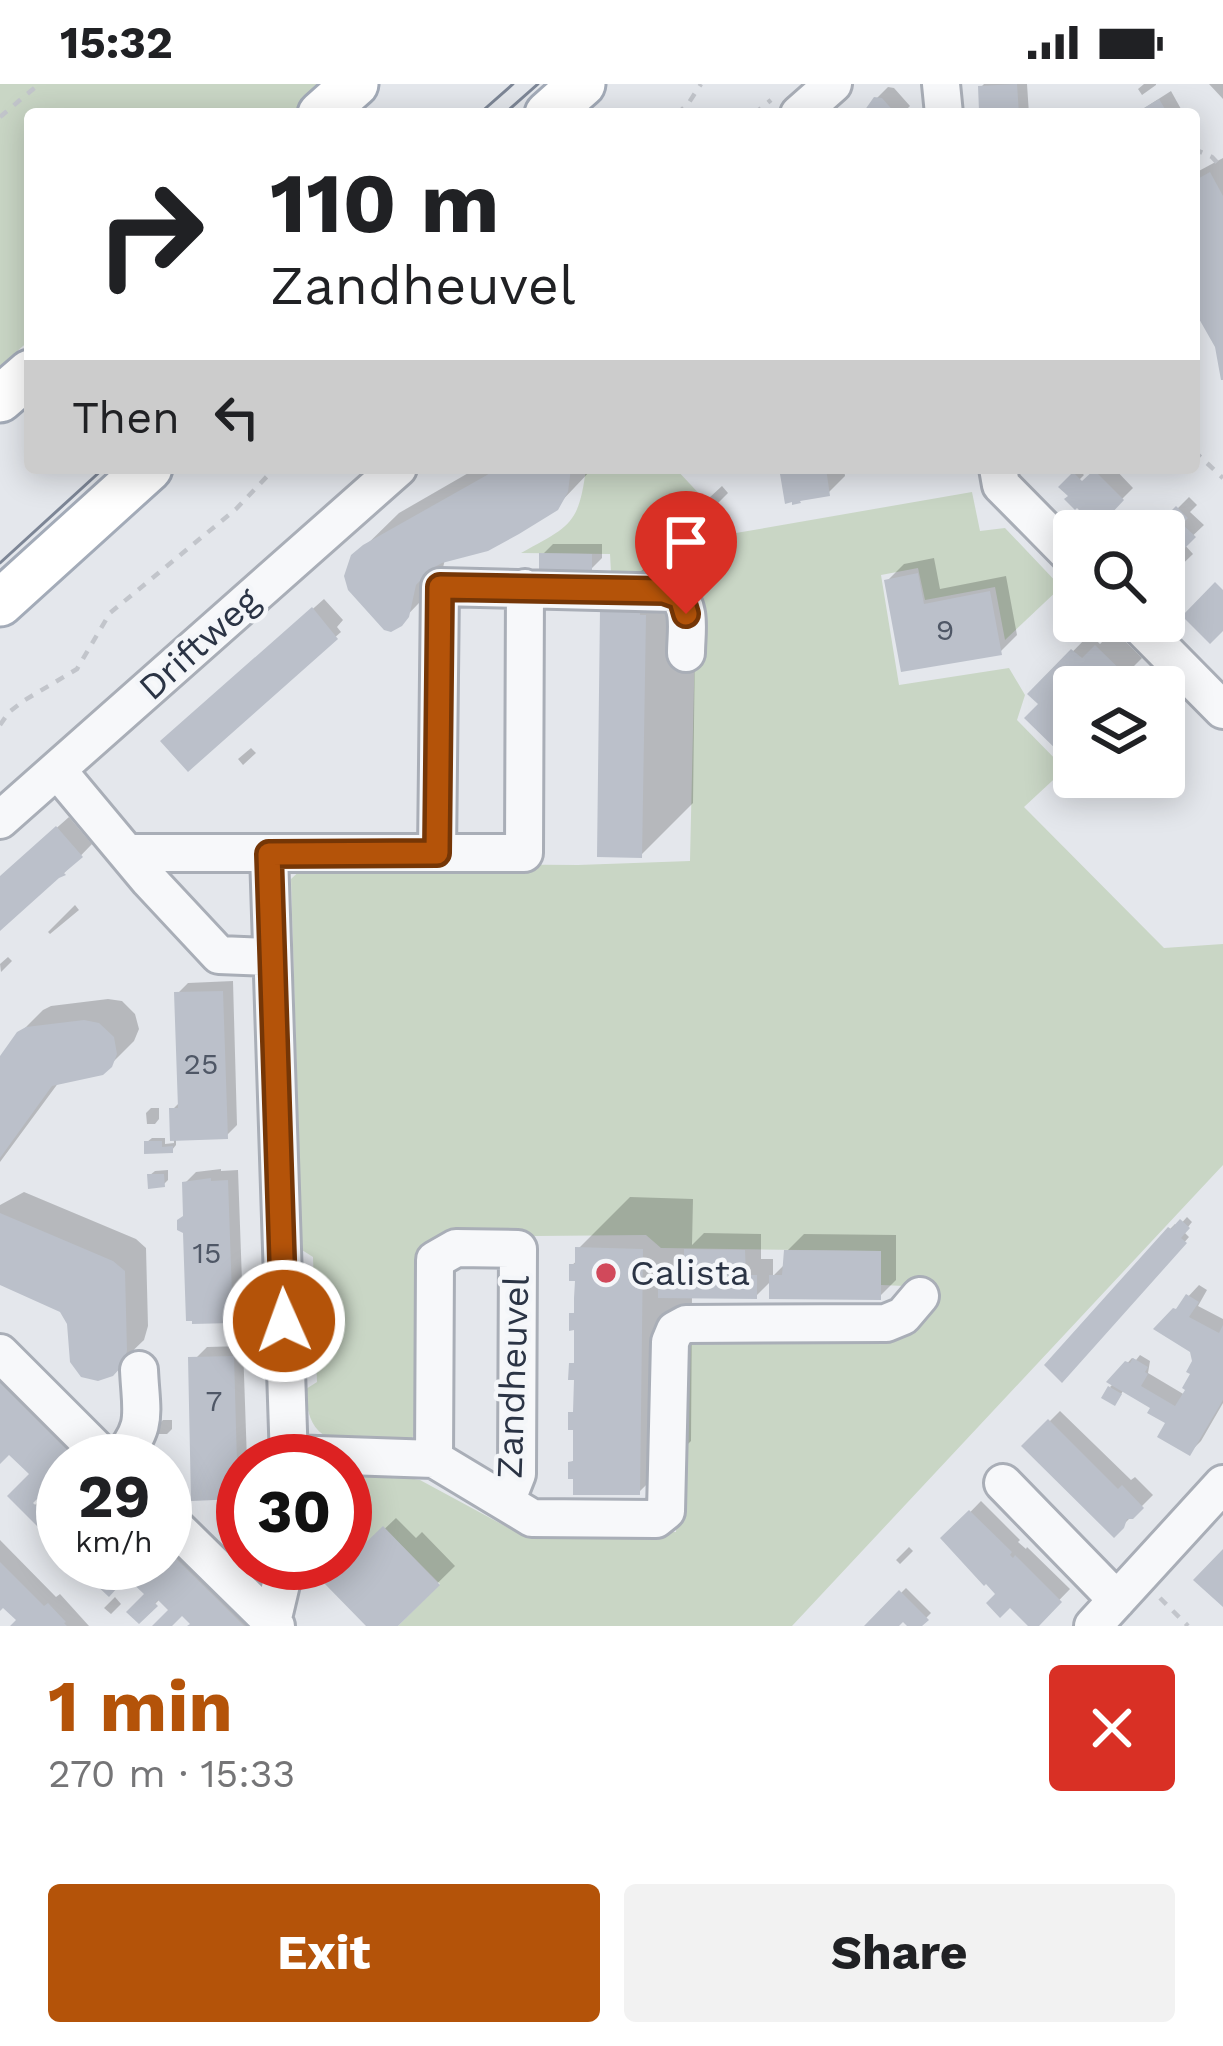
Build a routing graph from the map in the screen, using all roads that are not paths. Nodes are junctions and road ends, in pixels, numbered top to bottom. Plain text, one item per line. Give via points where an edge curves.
1 (355, 84) edge
2 (582, 84) edge
3 (833, 84) edge
4 (328, 108) edge
5 (555, 108) edge
6 (806, 108) edge
7 (24, 378) edge
8 (0, 399) edge
9 (142, 474) edge
10 (391, 474) edge
11 (999, 474) edge
12 (1053, 537) edge
13 (525, 588) junction
14 (0, 603) edge
15 (1156, 642) edge
16 (686, 653) dead end
17 (1223, 710) edge
18 (58, 771) junction
19 (0, 820) edge
20 (128, 853) junction
21 (437, 853) junction
22 (269, 854) junction
23 (272, 957) junction
24 (920, 1296) dead end
25 (0, 1353) edge
26 (139, 1370) dead end
27 (81, 1434) edge
28 (138, 1434) edge
29 (288, 1434) edge
30 (372, 1459) edge
31 (434, 1460) junction
32 (1003, 1483) dead end
33 (1223, 1484) edge
34 (506, 1502) junction
35 (192, 1544) edge
36 (281, 1590) edge
37 (1116, 1601) edge
38 (274, 1624) edge

1 - 4 main road
2 - 5 main road
3 - 6 street
7 - 8 main road
9 - 14 main road
10 - 18 street, Driftweg
11 - 12 street
13 - 16 street via 675,593 685,605
13 - 21 street via 440,587
13 - 21 street via 524,853
15 - 17 street
18 - 19 street, Driftweg
18 - 20 street
20 - 22 street
20 - 23 street via 218,955
21 - 22 street
22 - 23 street
23 - 29 street
24 - 34 street, Zandheuvel via 886,1323 675,1330 666,1511 656,1519 532,1518
25 - 27 street
26 - 28 street
30 - 31 street, Zandheuvel
31 - 34 street, Zandheuvel
31 - 34 street, Zandheuvel via 435,1260 456,1248 518,1249 517,1474
32 - 37 street
33 - 37 street
35 - 38 street
36 - 38 street

